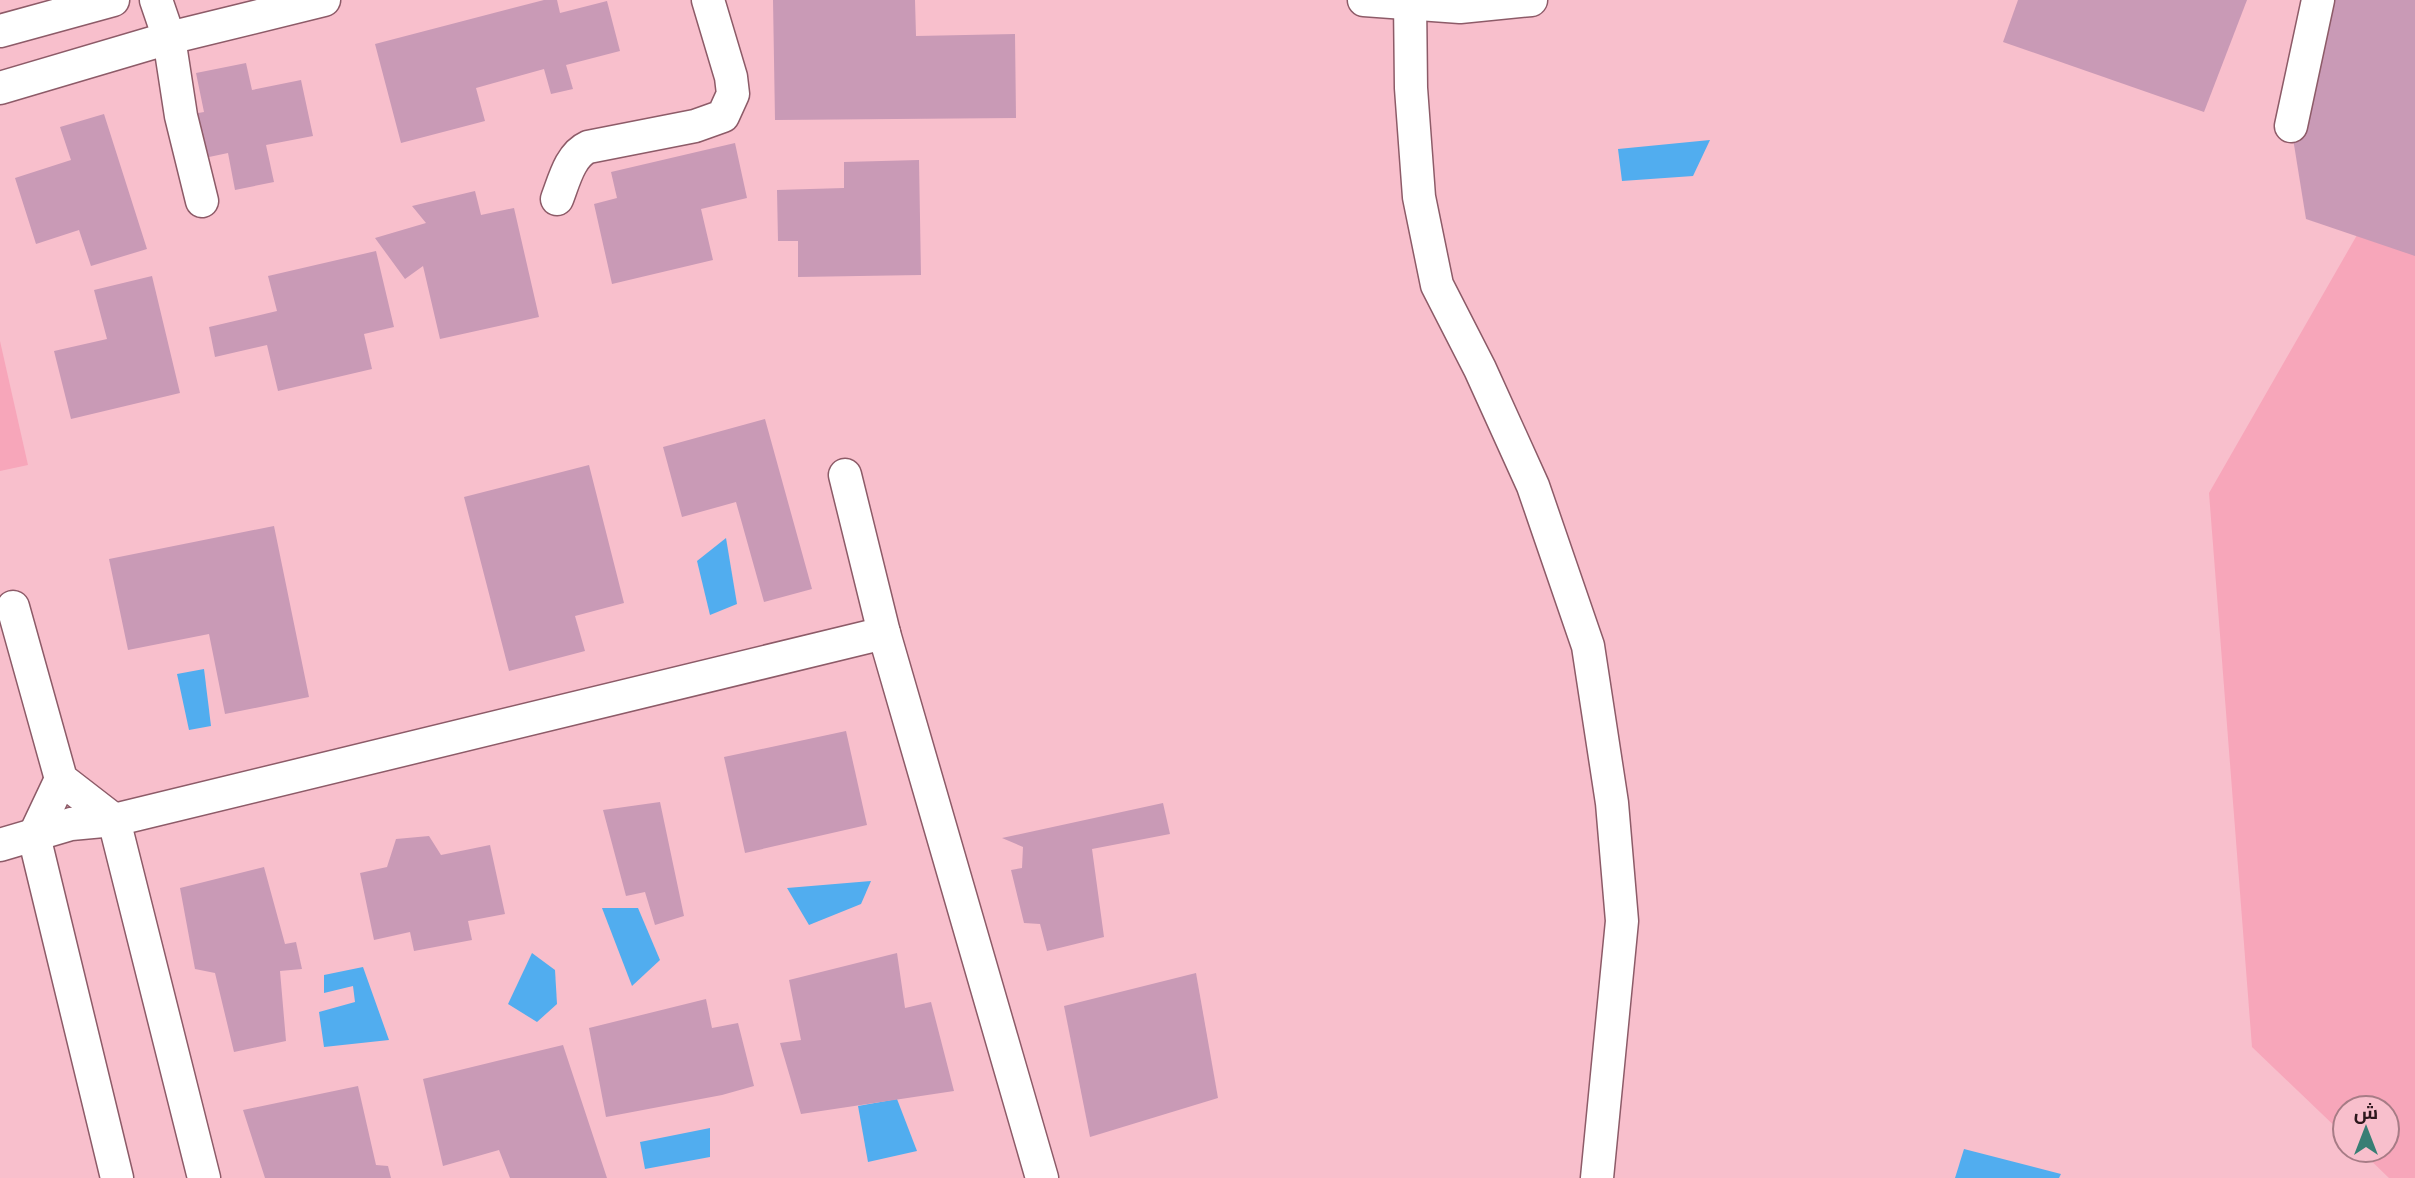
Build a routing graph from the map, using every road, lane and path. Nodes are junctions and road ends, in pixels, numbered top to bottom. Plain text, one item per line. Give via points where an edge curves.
1 (113, 0) edge
2 (156, 0) edge
3 (324, 0) edge
4 (708, 0) edge
5 (1364, 0) edge
6 (1531, 0) edge
7 (2318, 0) edge
8 (1410, 1) edge
9 (0, 32) edge
10 (169, 38) junction
11 (0, 88) edge
12 (2291, 126) dead end
13 (557, 199) dead end
14 (202, 201) dead end
15 (845, 475) dead end
16 (13, 607) dead end
17 (884, 633) junction
18 (61, 779) junction
19 (114, 820) junction
20 (34, 836) junction
21 (0, 845) edge
22 (117, 1178) edge
23 (204, 1178) edge
24 (1042, 1178) edge
25 (1597, 1178) edge

1 - 9 street
2 - 10 street
3 - 10 street
4 - 13 street via 731,77 733,93 723,116 588,147 577,155
5 - 8 street
6 - 8 street via 1460,6
7 - 12 street
8 - 25 street via 1419,197 1437,285 1533,486 1588,646 1612,803 1622,921
10 - 11 street
10 - 14 street via 181,116
15 - 17 street
16 - 18 street
17 - 19 street
17 - 24 street
18 - 19 street
18 - 20 street
19 - 20 street via 71,824
19 - 23 street
20 - 21 street
20 - 22 street

